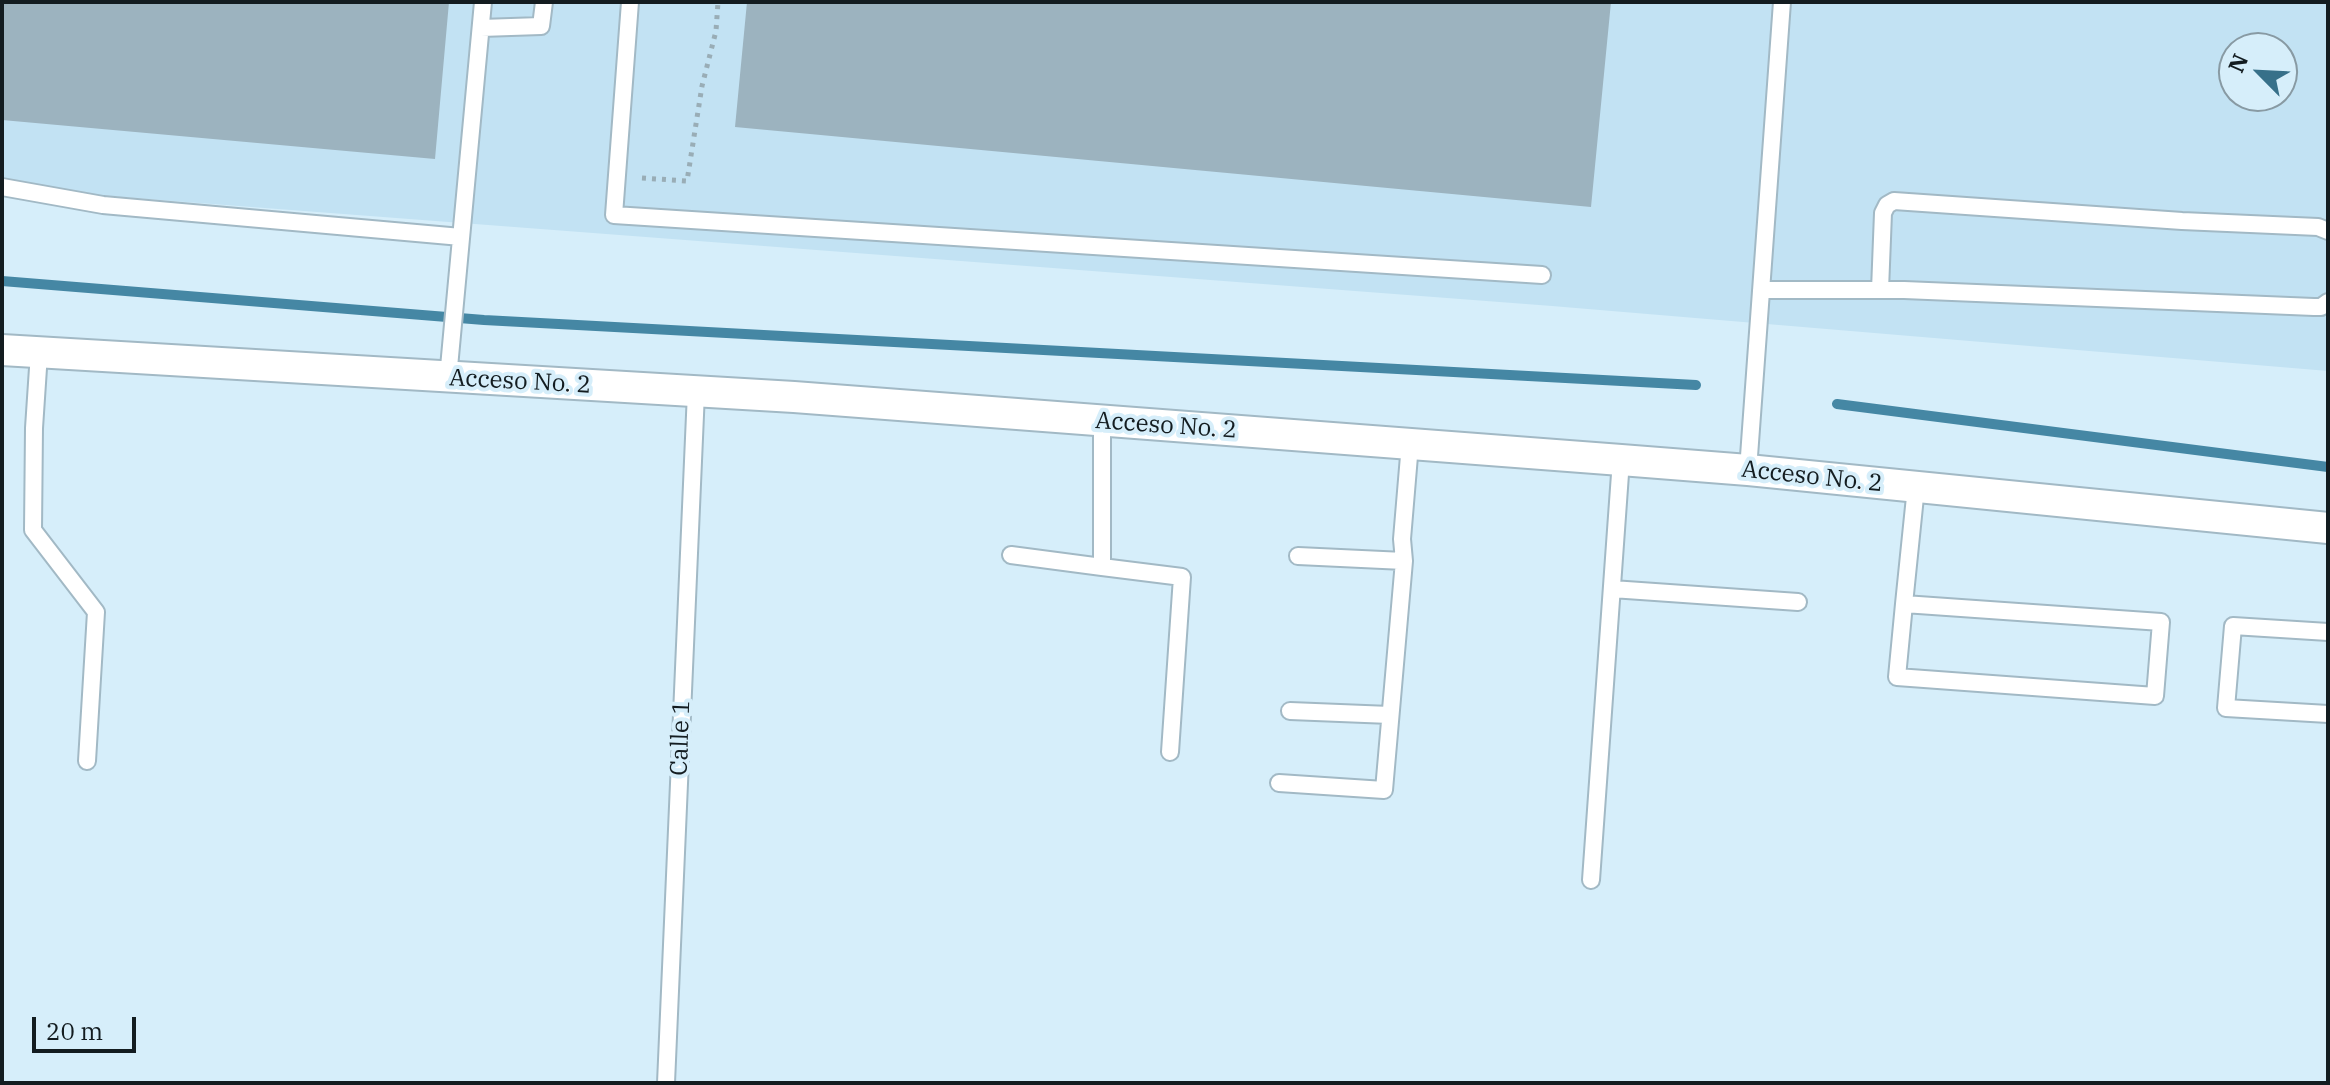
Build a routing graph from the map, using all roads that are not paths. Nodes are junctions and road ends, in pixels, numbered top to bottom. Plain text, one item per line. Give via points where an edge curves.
1 (483, 2) edge
2 (544, 2) edge
3 (630, 2) edge
4 (1782, 2) edge
5 (481, 28) junction
6 (2, 187) edge
7 (2328, 231) edge
8 (461, 237) junction
9 (1542, 275) dead end
10 (1761, 290) junction
11 (1880, 290) junction
12 (2328, 302) edge
13 (2, 350) edge
14 (39, 353) junction
15 (448, 378) junction
16 (696, 392) junction
17 (1102, 421) junction
18 (1410, 444) junction
19 (1621, 460) junction
20 (1748, 470) junction
21 (1916, 487) junction
22 (2328, 528) edge
23 (1011, 555) dead end
24 (1298, 556) dead end
25 (1404, 561) junction
26 (1102, 567) junction
27 (1612, 589) junction
28 (1798, 602) dead end
29 (1904, 604) junction
30 (2328, 632) edge
31 (1290, 711) dead end
32 (2328, 714) edge
33 (1390, 715) junction
34 (1170, 752) dead end
35 (87, 761) dead end
36 (1279, 783) dead end
37 (1591, 880) dead end
38 (666, 1083) edge

1 - 5 lane
2 - 5 lane via 541,26
3 - 9 lane via 614,215
4 - 10 lane
5 - 8 lane
6 - 8 lane via 103,205
7 - 11 lane via 1894,201 1883,213
8 - 15 lane
10 - 11 lane
10 - 20 lane
11 - 12 lane via 2321,307
13 - 14 street, Acceso No. 2
14 - 15 street, Acceso No. 2
14 - 35 lane via 33,530 96,612
15 - 16 street, Acceso No. 2
16 - 17 street, Acceso No. 2
16 - 38 lane, Calle 1
17 - 18 street, Acceso No. 2
17 - 26 lane
18 - 19 street, Acceso No. 2
18 - 25 lane
19 - 20 street, Acceso No. 2
19 - 27 lane
20 - 21 street, Acceso No. 2
21 - 22 street, Acceso No. 2
21 - 29 lane
23 - 26 lane
24 - 25 lane
25 - 33 lane
26 - 34 lane via 1182,577
27 - 28 lane
27 - 37 lane
29 - 29 lane via 2161,622 2155,696 1897,677
30 - 32 lane via 2233,626 2226,708
31 - 33 lane
33 - 36 lane via 1384,790

